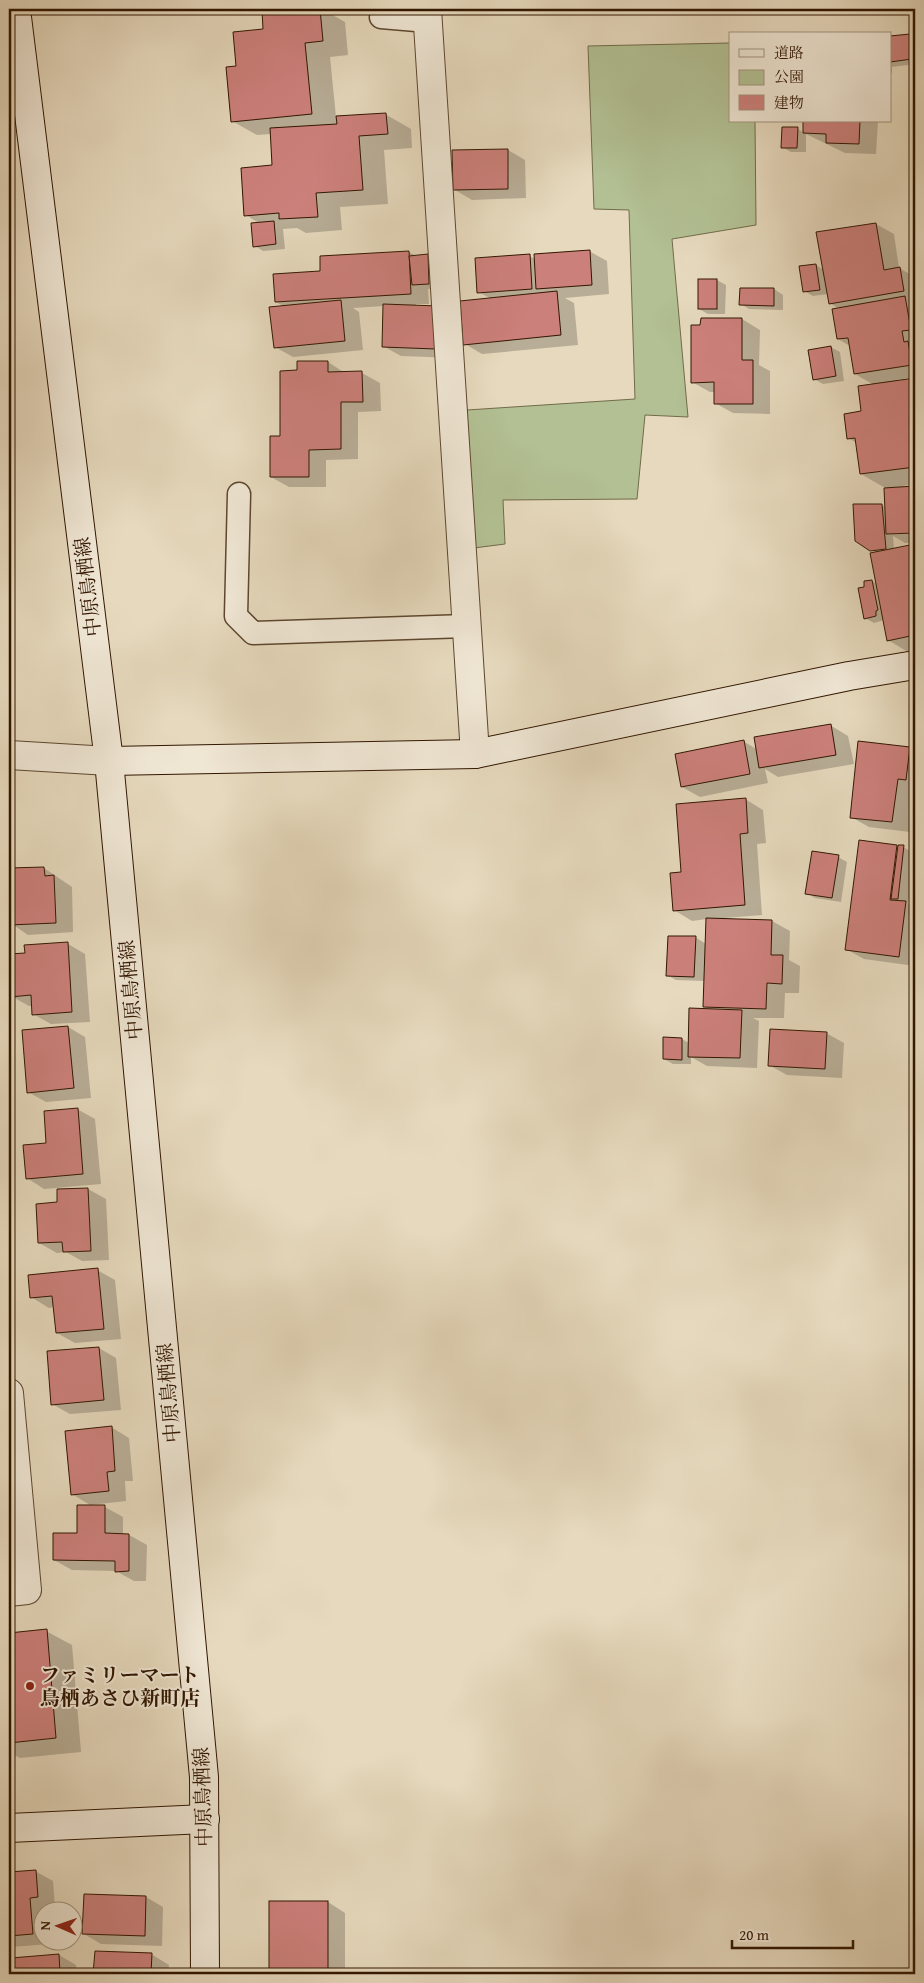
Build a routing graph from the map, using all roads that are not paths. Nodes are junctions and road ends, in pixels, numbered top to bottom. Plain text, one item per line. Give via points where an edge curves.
1 (16, 9) edge
2 (427, 15) edge
3 (381, 17) dead end
4 (239, 494) dead end
5 (466, 626) junction
6 (915, 665) edge
7 (475, 754) junction
8 (9, 755) edge
9 (109, 761) junction
10 (9, 1393) edge
11 (9, 1592) edge
12 (204, 1819) junction
13 (9, 1828) edge
14 (205, 1974) edge

1 - 9 street, 中原鳥栖線
2 - 3 lane
2 - 5 street
4 - 5 lane via 236,616 253,633
5 - 7 street
6 - 7 street via 848,676
7 - 9 street
8 - 9 street
9 - 12 street, 中原鳥栖線 via 204,1778
10 - 11 street via 27,1590
12 - 13 street
12 - 14 street, 中原鳥栖線

